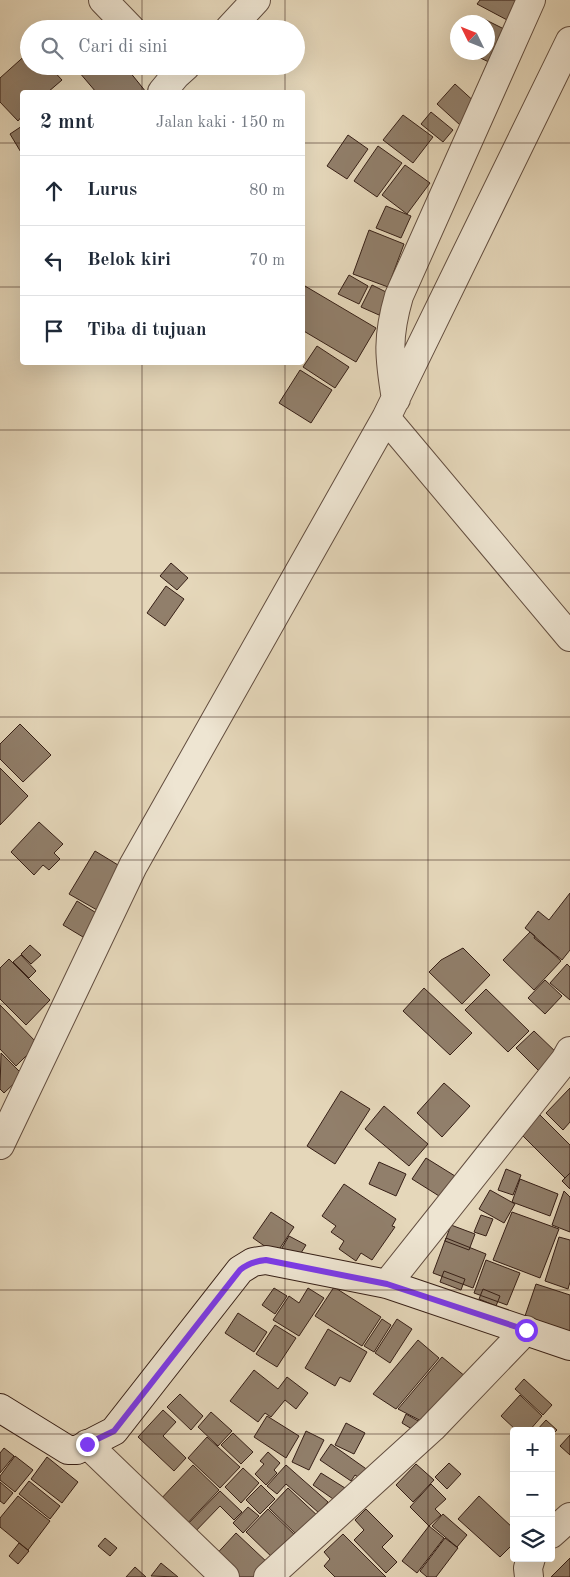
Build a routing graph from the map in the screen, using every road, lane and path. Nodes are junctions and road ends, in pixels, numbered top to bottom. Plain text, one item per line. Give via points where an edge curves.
1 (103, 0) edge
2 (256, 0) edge
3 (531, 0) edge
4 (122, 20) edge
5 (237, 20) edge
6 (570, 41) edge
7 (391, 408) junction
8 (570, 637) edge
9 (568, 1059) edge
10 (0, 1145) edge
11 (387, 1284) junction
12 (526, 1330) junction
13 (570, 1346) edge
14 (0, 1408) edge
15 (87, 1444) junction
16 (570, 1517) edge
17 (555, 1530) edge
18 (530, 1562) edge
19 (225, 1577) edge
20 (268, 1577) edge
21 (529, 1577) edge

1 - 4 street
2 - 5 street
3 - 7 street via 399,296 390,339
6 - 7 street
7 - 8 street
7 - 10 street via 133,866
9 - 11 street
11 - 12 street
11 - 15 street via 266,1260 245,1266 114,1431
12 - 13 street
12 - 20 street via 432,1428
14 - 15 street via 68,1450 77,1450
15 - 19 street
16 - 17 street
18 - 21 street

